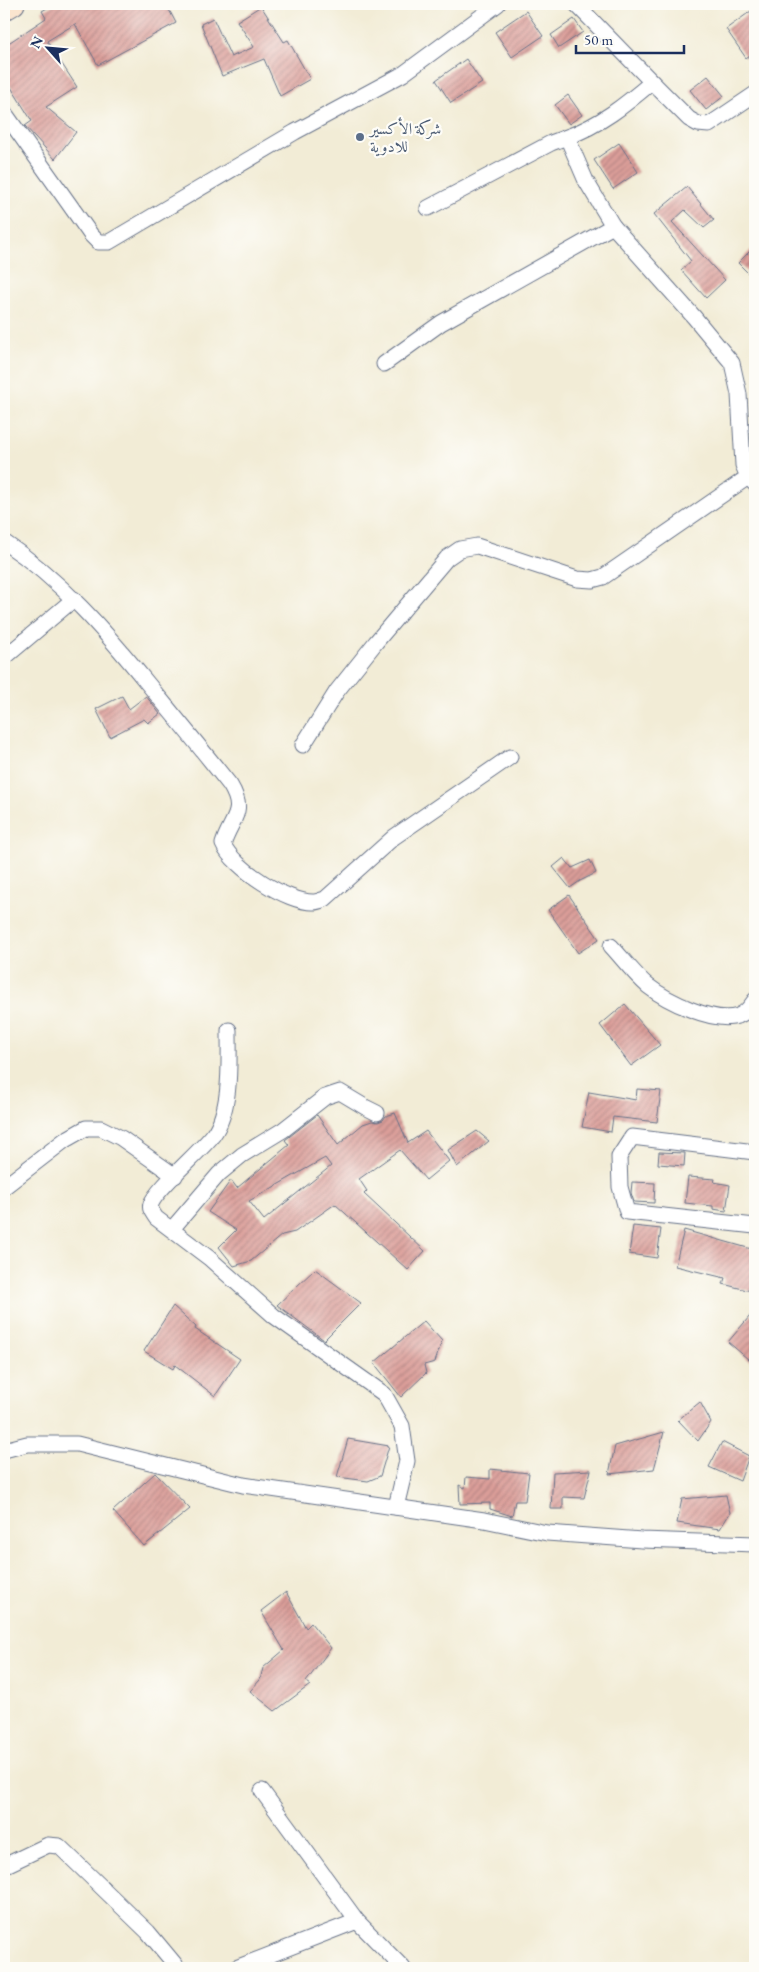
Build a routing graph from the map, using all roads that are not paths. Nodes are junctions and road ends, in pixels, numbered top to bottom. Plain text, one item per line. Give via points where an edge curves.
1 (14, 4) edge
2 (498, 4) edge
3 (576, 4) edge
4 (4, 10) edge
5 (652, 82) junction
6 (755, 94) edge
7 (4, 112) edge
8 (567, 137) junction
9 (428, 208) dead end
10 (613, 226) junction
11 (384, 364) dead end
12 (751, 481) edge
13 (4, 542) edge
14 (74, 599) junction
15 (4, 658) edge
16 (303, 745) dead end
17 (510, 757) dead end
18 (611, 946) dead end
19 (755, 1000) edge
20 (229, 1030) dead end
21 (377, 1113) dead end
22 (755, 1152) edge
23 (175, 1176) junction
24 (4, 1187) edge
25 (755, 1226) edge
26 (172, 1229) junction
27 (4, 1450) edge
28 (396, 1506) junction
29 (755, 1544) edge
30 (262, 1791) dead end
31 (4, 1866) edge
32 (357, 1921) junction
33 (178, 1968) edge
34 (236, 1968) edge
35 (403, 1968) edge

1 - 4 main road
2 - 7 street via 403,74 295,132 109,242 98,242 91,234
3 - 5 street
5 - 6 street via 698,124 709,125
5 - 8 street via 611,116
8 - 9 street
8 - 10 street via 586,181
10 - 11 street via 442,323
10 - 12 street via 732,364 739,394 743,465
12 - 16 street via 603,577 592,580 477,546 460,549 447,558 376,642 337,691
13 - 14 street via 34,562
14 - 15 street
14 - 17 street via 107,633 230,784 237,796 238,808 223,844 226,852 256,880 279,892 314,902 325,898 394,837
18 - 19 street via 648,985 674,1004 722,1017 737,1016 748,1010
20 - 23 street via 229,1073 224,1113 214,1134
21 - 26 street via 340,1092 325,1097 219,1174
22 - 25 street via 632,1137 619,1157 620,1187 626,1212
23 - 24 street via 121,1138 100,1128 86,1128 65,1140
23 - 26 street via 151,1204 156,1218
26 - 28 street via 274,1316 384,1394 402,1426 407,1461
27 - 28 street via 27,1444 77,1444 243,1485
28 - 29 street via 547,1533
30 - 32 street
31 - 33 street via 48,1845 59,1846 148,1932
32 - 34 street
32 - 35 street

